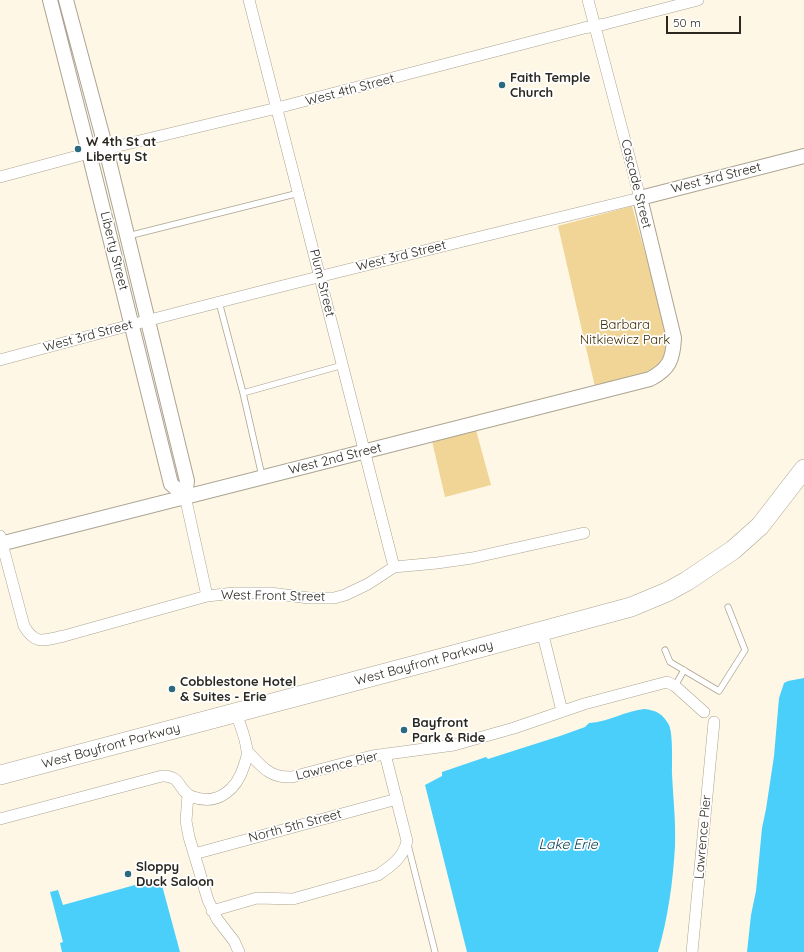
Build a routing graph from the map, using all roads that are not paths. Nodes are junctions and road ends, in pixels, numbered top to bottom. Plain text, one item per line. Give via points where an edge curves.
1 (50, 0) edge
2 (66, 0) edge
3 (249, 0) edge
4 (588, 0) edge
5 (698, 0) edge
6 (594, 26) junction
7 (277, 108) junction
8 (106, 149) junction
9 (89, 153) junction
10 (804, 156) edge
11 (0, 176) edge
12 (299, 193) junction
13 (640, 198) junction
14 (127, 237) junction
15 (320, 276) junction
16 (219, 302) junction
17 (147, 320) junction
18 (132, 324) junction
19 (0, 360) edge
20 (343, 365) junction
21 (666, 368) joint
22 (243, 392) junction
23 (364, 452) junction
24 (804, 470) edge
25 (263, 477) junction
26 (185, 496) junction
27 (584, 533) dead end
28 (0, 542) edge
29 (394, 567) junction
30 (207, 596) junction
31 (728, 607) dead end
32 (542, 631) junction
33 (665, 650) dead end
34 (684, 670) junction
35 (674, 686) junction
36 (562, 711) junction
37 (236, 712) junction
38 (704, 712) dead end
39 (714, 722) dead end
40 (248, 752) junction
41 (385, 754) junction
42 (0, 775) edge
43 (188, 795) junction
44 (397, 799) junction
45 (0, 819) edge
46 (407, 841) junction
47 (194, 854) junction
48 (212, 911) junction
49 (239, 952) edge
50 (435, 952) edge
51 (692, 952) edge

1 - 9 street, Liberty Street
2 - 8 street, Liberty Street
3 - 7 street, Plum Street
4 - 6 street, Cascade Street
5 - 6 street, West 4th Street
6 - 7 street, West 4th Street
6 - 13 street, Cascade Street
7 - 8 street, West 4th Street
7 - 12 street, Plum Street
8 - 9 street, West 4th Street
8 - 14 street, Liberty Street
9 - 11 street, West 4th Street
9 - 18 street, Liberty Street
10 - 13 street, West 3rd Street
12 - 14 lane
12 - 15 street, Plum Street
13 - 15 street, West 3rd Street
13 - 21 street, Cascade Street via 674,338
14 - 17 street, Liberty Street
15 - 16 street, West 3rd Street
15 - 20 street, Plum Street
16 - 17 street, West 3rd Street
16 - 22 lane
17 - 18 street, West 3rd Street
17 - 26 street, Liberty Street via 187,481
18 - 19 street, West 3rd Street
18 - 26 street, Liberty Street via 171,484
20 - 22 lane
20 - 23 street, Plum Street
21 - 23 street, West 2nd Street via 650,379
22 - 25 lane
23 - 25 street, West 2nd Street
23 - 29 street, Plum Street
24 - 32 highway, West Bayfront Parkway via 760,526 722,558 692,578 631,607
25 - 26 street, West 2nd Street
26 - 28 street, West 2nd Street
26 - 30 street, Liberty Street
27 - 29 street, West Front Street via 472,558
28 - 30 street, West Front Street via 24,626 36,640 64,636
29 - 30 street, West Front Street via 362,587 334,598 308,598 270,593
31 - 34 lane via 745,650 719,691
32 - 36 street
32 - 37 highway, West Bayfront Parkway
33 - 34 lane via 670,662
34 - 35 lane
35 - 36 street, Lawrence Pier via 667,682 661,683
35 - 38 street
36 - 41 street, Lawrence Pier via 454,745
37 - 40 street
37 - 42 highway, West Bayfront Parkway
39 - 51 street, Lawrence Pier
40 - 41 street, Lawrence Pier via 268,772 285,778
40 - 43 street via 237,781 227,793 206,799
41 - 44 street
43 - 45 street via 173,777 162,776
43 - 47 street via 186,821
44 - 46 street
44 - 47 street, North 5th Street
46 - 48 street via 404,851 396,861 378,875 293,899 257,898
46 - 50 lane
47 - 48 street
48 - 49 street

